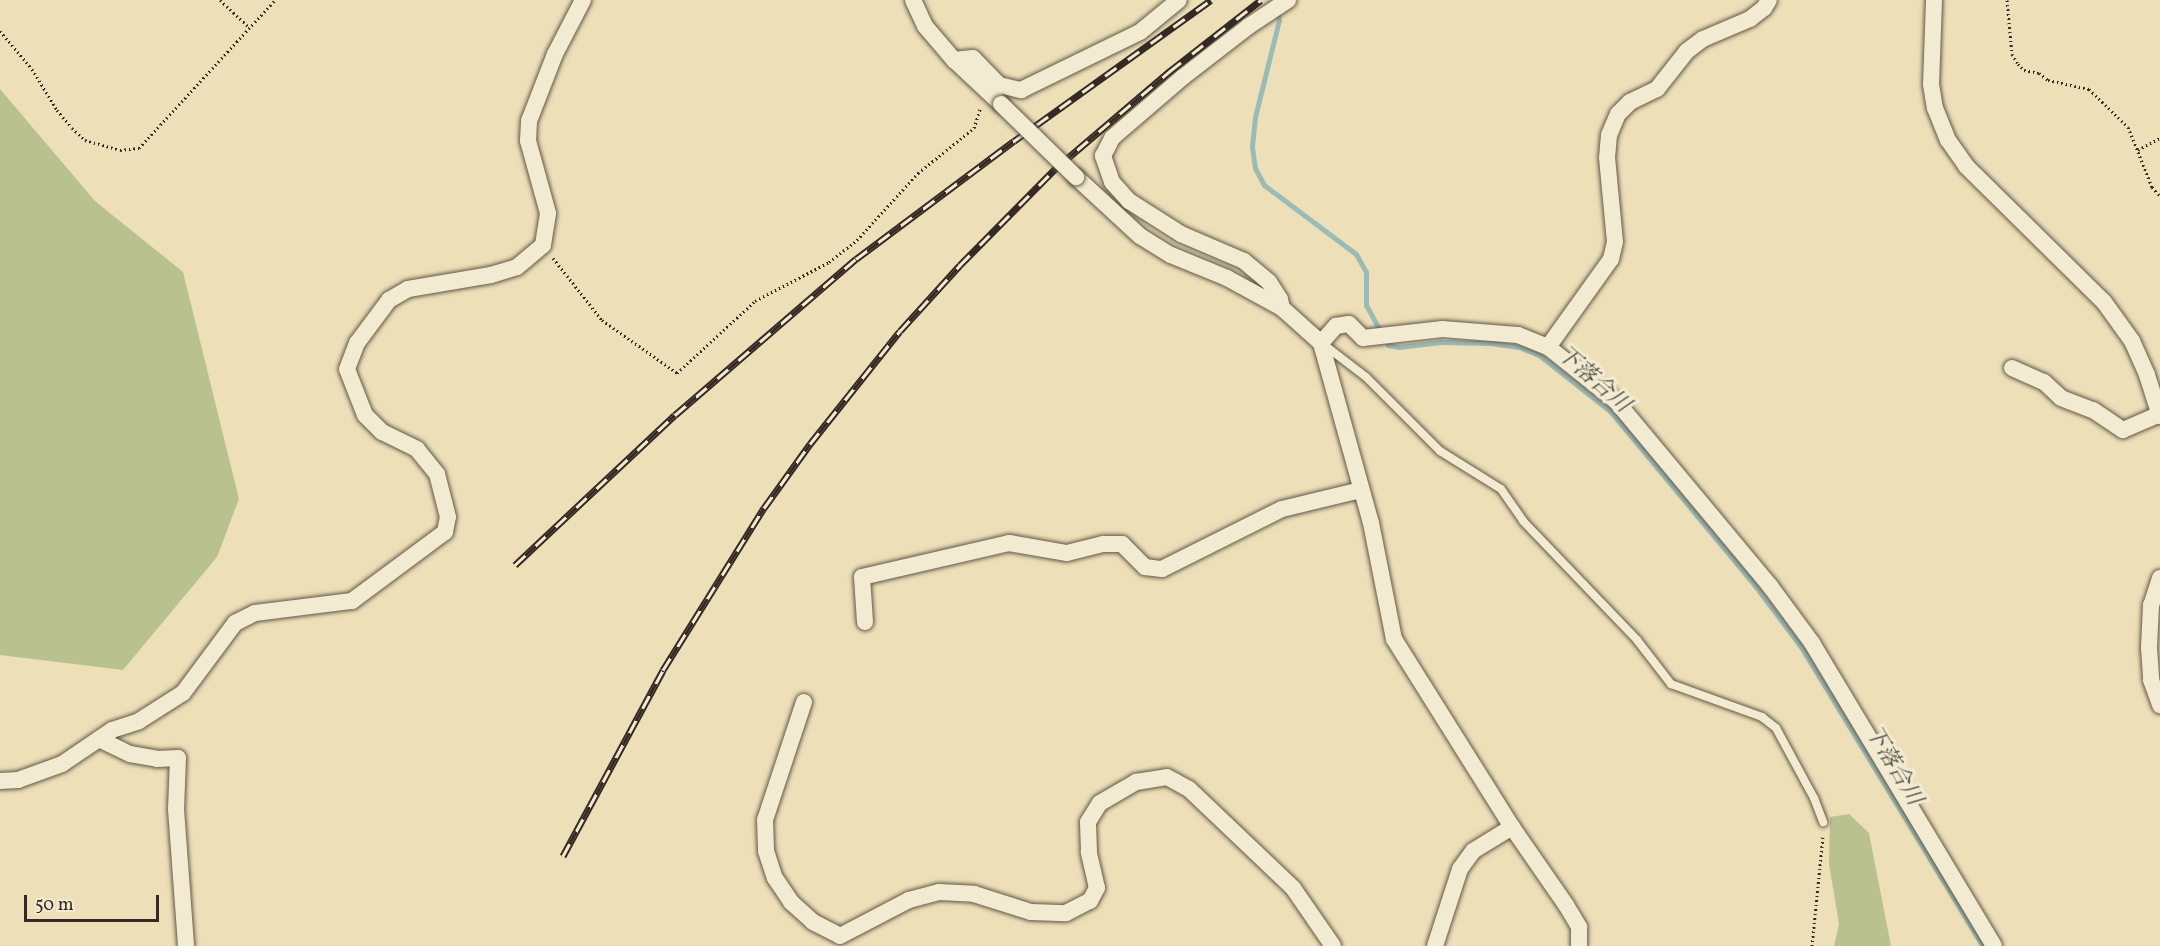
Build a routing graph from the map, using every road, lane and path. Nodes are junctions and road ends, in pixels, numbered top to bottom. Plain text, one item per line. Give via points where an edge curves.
1 (220, 0) edge
2 (275, 0) edge
3 (583, 0) edge
4 (913, 0) edge
5 (1179, 0) edge
6 (1288, 0) edge
7 (1769, 0) edge
8 (1934, 0) edge
9 (2007, 0) edge
10 (249, 27) junction
11 (0, 31) edge
12 (954, 60) junction
13 (975, 99) dead end
14 (2160, 138) edge
15 (2138, 150) junction
16 (2160, 196) edge
17 (543, 245) junction
18 (1282, 308) junction
19 (1321, 343) junction
20 (1548, 347) junction
21 (2012, 368) dead end
22 (2160, 415) edge
23 (1361, 490) junction
24 (2160, 578) edge
25 (866, 622) dead end
26 (804, 702) dead end
27 (2160, 705) edge
28 (99, 739) junction
29 (0, 781) edge
30 (1823, 822) joint
31 (1512, 827) junction
32 (186, 946) edge
33 (1333, 946) edge
34 (1435, 946) edge
35 (1580, 946) edge
36 (1812, 946) edge
37 (1994, 946) edge

1 - 10 path
2 - 10 path
3 - 17 street via 555,54 529,121 528,141 548,213
4 - 12 street via 925,26
5 - 12 street via 1140,32 1021,90 999,85 973,58
6 - 18 street via 1183,77 1112,138 1103,156 1112,182 1129,201 1181,234 1244,261 1269,282
7 - 20 street via 1750,19 1703,39 1687,51 1657,89 1630,102 1618,114 1609,135 1607,158 1615,242 1611,259
8 - 22 street via 1931,84 1935,108 1948,140 1973,173 2104,302 2132,341
9 - 15 path via 2012,54 2018,64 2048,80 2089,89 2127,127
10 - 11 path via 139,148 120,150 85,140 72,128 32,69
12 - 18 street, bridge via 1140,236
13 - 17 path via 981,107 974,128 918,172 858,240 829,262 754,301 676,373 602,321
14 - 15 path
15 - 16 path via 2152,187
17 - 28 street via 517,267 408,289 389,300 357,343 347,369 364,415 382,432 417,449 437,474 448,517 445,532 352,601 255,613 235,623 183,693 139,721
18 - 19 street
19 - 20 street via 1336,326 1349,324 1363,338 1442,329 1518,335
19 - 23 street
19 - 30 lane via 1366,377 1440,451 1501,489 1522,521 1637,640 1671,684 1762,717 1776,728
20 - 37 street via 1616,401 1770,586 1812,643
21 - 22 street via 2044,382 2061,398 2093,410 2124,430
23 - 25 street via 1282,509 1162,569 1145,567 1122,544 1067,553 1009,543 862,577
23 - 31 street via 1394,639
24 - 27 street via 2151,605 2149,648 2151,680
26 - 33 street via 765,820 766,852 791,902 813,922 840,936 909,900 939,892 974,894 1031,912 1066,913 1090,901 1097,888 1089,852 1088,822 1100,803 1136,782 1167,777 1189,789 1293,888
28 - 29 street via 62,764 18,780
28 - 32 street via 130,754 178,758 176,809
30 - 36 path
31 - 34 street via 1473,851 1460,869
31 - 35 street via 1579,927

